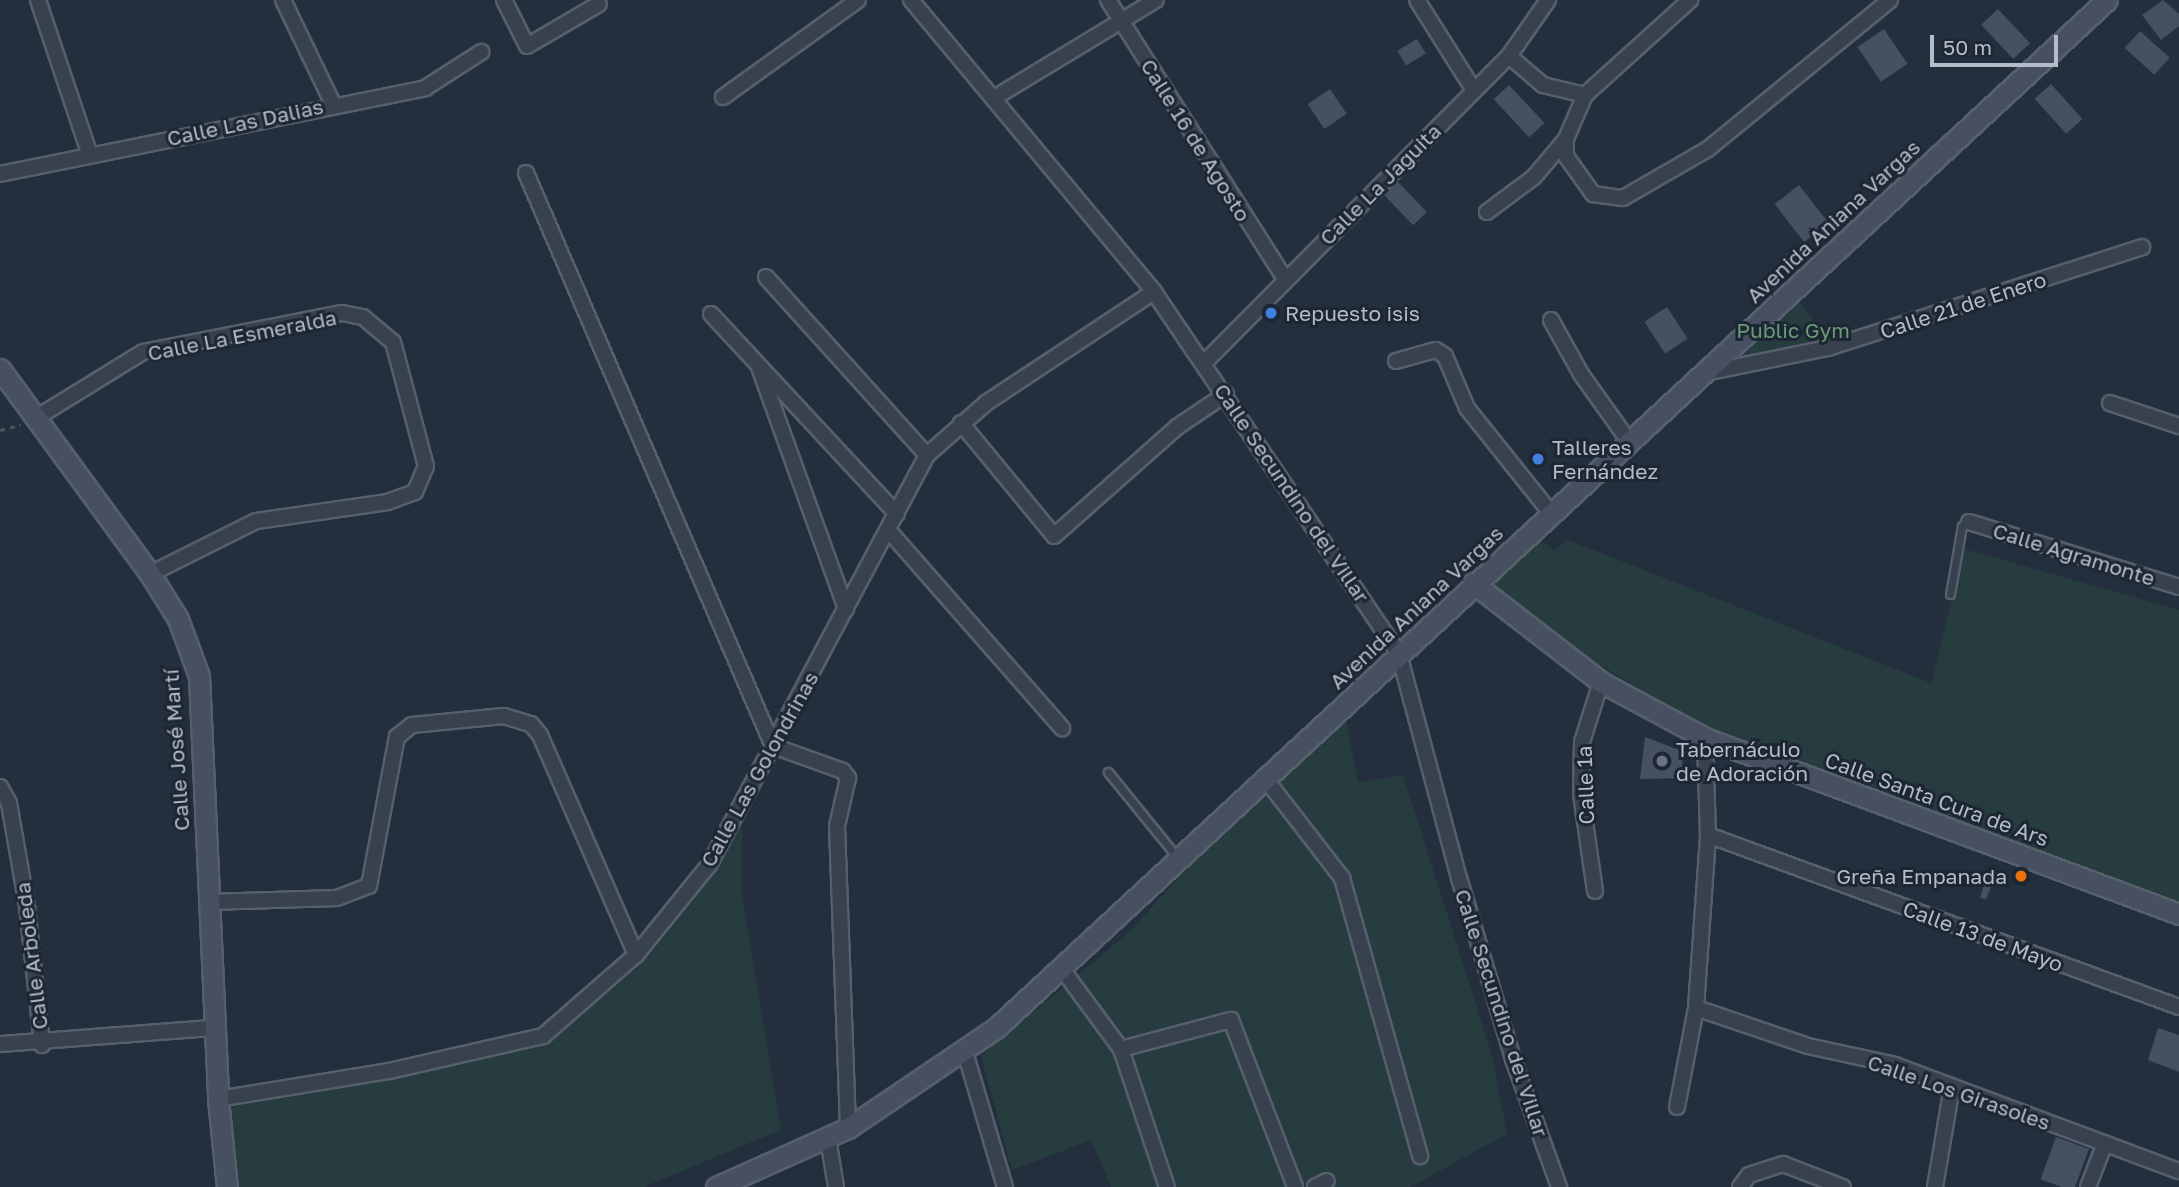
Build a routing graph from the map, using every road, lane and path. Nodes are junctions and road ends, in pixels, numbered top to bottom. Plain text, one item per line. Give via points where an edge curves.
1 (38, 0) edge
2 (283, 0) edge
3 (504, 0) edge
4 (858, 0) edge
5 (911, 0) edge
6 (1108, 0) edge
7 (1156, 0) edge
8 (1417, 0) edge
9 (1548, 0) edge
10 (1690, 0) edge
11 (1890, 0) edge
12 (2107, 0) edge
13 (599, 4) dead end
14 (1121, 20) junction
15 (481, 52) dead end
16 (1509, 56) junction
17 (1473, 89) junction
18 (1585, 95) junction
19 (723, 97) dead end
20 (994, 98) junction
21 (333, 104) junction
22 (1566, 139) junction
23 (90, 155) junction
24 (526, 173) dead end
25 (0, 174) edge
26 (1487, 212) dead end
27 (2142, 247) dead end
28 (766, 277) dead end
29 (1285, 279) junction
30 (1154, 292) junction
31 (711, 314) dead end
32 (1551, 320) dead end
33 (1396, 361) dead end
34 (1205, 362) junction
35 (758, 364) junction
36 (0, 369) edge
37 (1700, 374) junction
38 (1226, 394) junction
39 (2110, 403) dead end
40 (38, 416) junction
41 (961, 423) junction
42 (2177, 424) edge
43 (1628, 440) junction
44 (927, 455) junction
45 (1550, 512) junction
46 (897, 514) junction
47 (1969, 522) joint
48 (888, 530) junction
49 (150, 574) junction
50 (1473, 583) junction
51 (2179, 587) edge
52 (1950, 594) dead end
53 (846, 609) junction
54 (1399, 654) junction
55 (1601, 682) junction
56 (1062, 728) dead end
57 (1705, 738) junction
58 (773, 746) junction
59 (1108, 772) dead end
60 (1264, 777) junction
61 (0, 788) edge
62 (1708, 835) junction
63 (1179, 858) junction
64 (1595, 891) dead end
65 (208, 902) junction
66 (2179, 914) edge
67 (636, 955) junction
68 (1062, 968) junction
69 (2179, 1007) edge
70 (1696, 1008) junction
71 (214, 1028) junction
72 (0, 1044) edge
73 (42, 1045) junction
74 (1121, 1049) junction
75 (965, 1052) junction
76 (1952, 1087) junction
77 (218, 1100) junction
78 (1677, 1107) dead end
79 (848, 1128) junction
80 (828, 1138) junction
81 (2105, 1143) junction
82 (1420, 1156) dead end
83 (2179, 1171) edge
84 (227, 1187) edge
85 (716, 1187) edge
86 (836, 1187) edge
87 (1005, 1187) edge
88 (1167, 1187) edge
89 (1295, 1187) edge
90 (1559, 1187) edge
91 (1740, 1187) edge
92 (1843, 1187) edge
93 (1935, 1187) edge
94 (2088, 1187) edge

1 - 23 street
2 - 21 street
3 - 13 street via 527,46
4 - 19 street
5 - 20 street, Calle Secundino del Villar
6 - 14 street, Calle 16 de Agosto
7 - 14 street
8 - 17 street
9 - 16 street, Calle La Jaguita
10 - 18 street
11 - 22 street via 1708,149 1623,198 1608,200 1593,194 1571,168
12 - 37 main road, Avenida Aniana Vargas
14 - 20 street
14 - 29 street, Calle 16 de Agosto
15 - 21 street, Calle Las Dalias via 425,88
16 - 17 street, Calle La Jaguita
16 - 18 street via 1543,85
17 - 29 street, Calle La Jaguita
18 - 22 street
20 - 30 street, Calle Secundino del Villar
21 - 23 street, Calle Las Dalias
22 - 26 street via 1534,177
23 - 25 street, Calle Las Dalias
24 - 58 street
27 - 37 street, Calle 21 de Enero via 1828,348
28 - 44 street
29 - 34 street, Calle La Jaguita
30 - 34 street, Calle Secundino del Villar
30 - 41 street, Calle Las Golondrinas
31 - 35 street
32 - 43 street
33 - 45 street via 1436,350 1445,356 1467,408
34 - 38 street, Calle Secundino del Villar
35 - 46 street
35 - 53 street
36 - 40 main road, Calle José Martí
37 - 43 main road, Avenida Aniana Vargas
38 - 41 street via 1177,427 1054,536
38 - 54 street, Calle Secundino del Villar
39 - 42 street
40 - 49 main road, Calle José Martí
40 - 49 street, Calle La Esmeralda via 143,352 224,335 342,313 363,317 393,342 426,466 415,492 388,502 256,521
41 - 44 street, Calle Las Golondrinas
43 - 45 main road, Avenida Aniana Vargas
44 - 46 street, Calle Las Golondrinas
45 - 50 main road, Avenida Aniana Vargas
46 - 48 street, Calle Las Golondrinas
47 - 51 street, Calle Agramonte
47 - 52 lane via 1962,526
48 - 53 street, Calle Las Golondrinas
48 - 56 street
49 - 65 main road, Calle José Martí via 178,619 198,676
50 - 54 main road, Avenida Aniana Vargas
50 - 55 main road, Calle Santa Cura de Ars
53 - 58 street, Calle Las Golondrinas
54 - 60 main road, Avenida Aniana Vargas
54 - 90 street, Calle Secundino del Villar via 1509,1046
55 - 57 main road, Calle Santa Cura de Ars
55 - 64 street, Calle 1ª via 1582,742 1581,794
57 - 62 street
57 - 66 main road, Calle Santa Cura de Ars
58 - 67 street, Calle Las Golondrinas via 709,865
58 - 79 street via 843,771 848,778 837,826
59 - 63 lane
60 - 63 main road, Avenida Aniana Vargas
60 - 82 street via 1342,878
61 - 73 street, Calle Arboleda via 9,803 27,906
62 - 69 street, Calle 13 de Mayo
62 - 70 street
63 - 68 main road, Avenida Aniana Vargas
65 - 67 street via 337,898 369,886 397,737 412,725 504,716 531,724 540,735
65 - 71 main road, Calle José Martí
67 - 77 street, Calle Las Golondrinas via 543,1036 389,1071
68 - 74 street
68 - 75 main road, Avenida Aniana Vargas
70 - 76 street, Calle Los Girasoles
70 - 78 street
71 - 73 street, Calle Arboleda
71 - 77 main road, Calle José Martí
72 - 73 street, Calle Arboleda
74 - 88 street
74 - 89 street via 1231,1020
75 - 79 main road, Avenida Aniana Vargas
75 - 87 street
76 - 81 street, Calle Los Girasoles
76 - 93 street
77 - 84 main road, Calle José Martí
79 - 80 main road, Avenida Aniana Vargas
80 - 85 main road, Avenida Aniana Vargas
80 - 86 street
81 - 83 street, Calle Los Girasoles
81 - 94 street
91 - 92 street via 1749,1175 1783,1164

